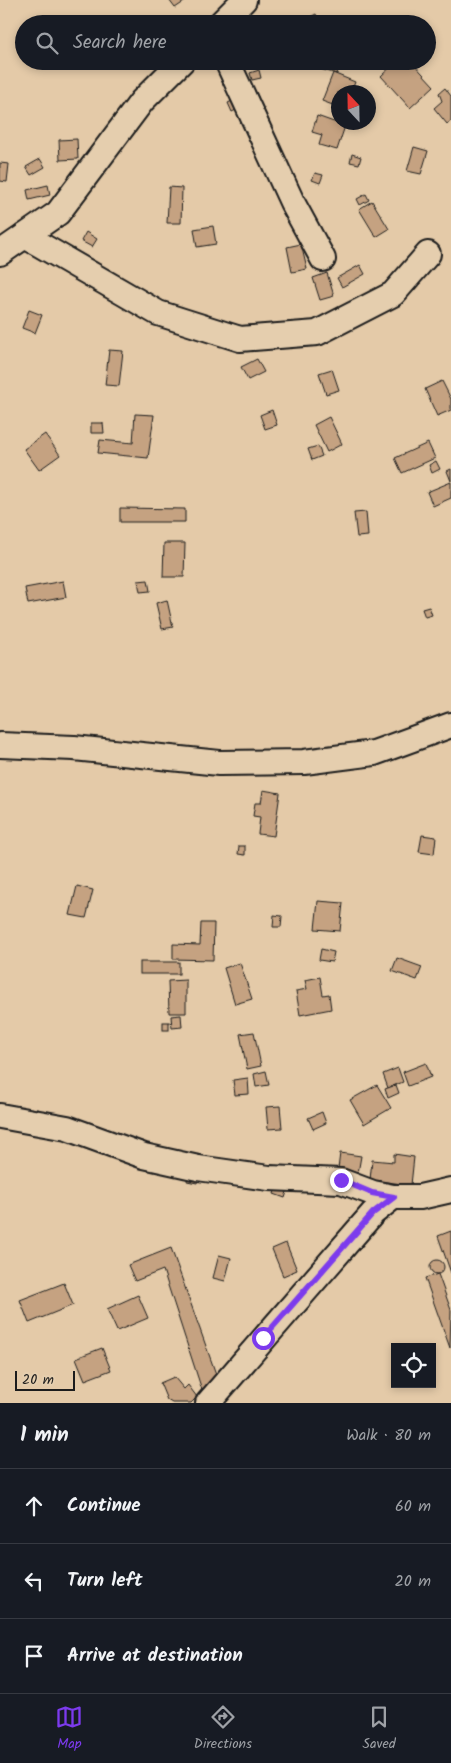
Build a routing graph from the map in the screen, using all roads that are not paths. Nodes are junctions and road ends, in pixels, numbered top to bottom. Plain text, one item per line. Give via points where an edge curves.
1 (244, 0) edge
2 (229, 15) edge
3 (173, 70) edge
4 (231, 70) edge
5 (25, 236) junction
6 (0, 253) edge
7 (428, 254) dead end
8 (323, 258) dead end
9 (451, 724) edge
10 (0, 745) edge
11 (0, 1116) edge
12 (451, 1190) edge
13 (394, 1197) junction
14 (208, 1403) edge

1 - 2 street
3 - 5 street via 142,101 58,213
4 - 8 street via 292,202
5 - 6 street
5 - 7 street via 158,313 240,339 317,333 393,294
9 - 10 street via 374,753 304,762 219,763 74,748
11 - 13 street via 68,1128 144,1156 189,1166 269,1178 341,1180 372,1193
12 - 13 street via 420,1197
13 - 14 street via 373,1213

